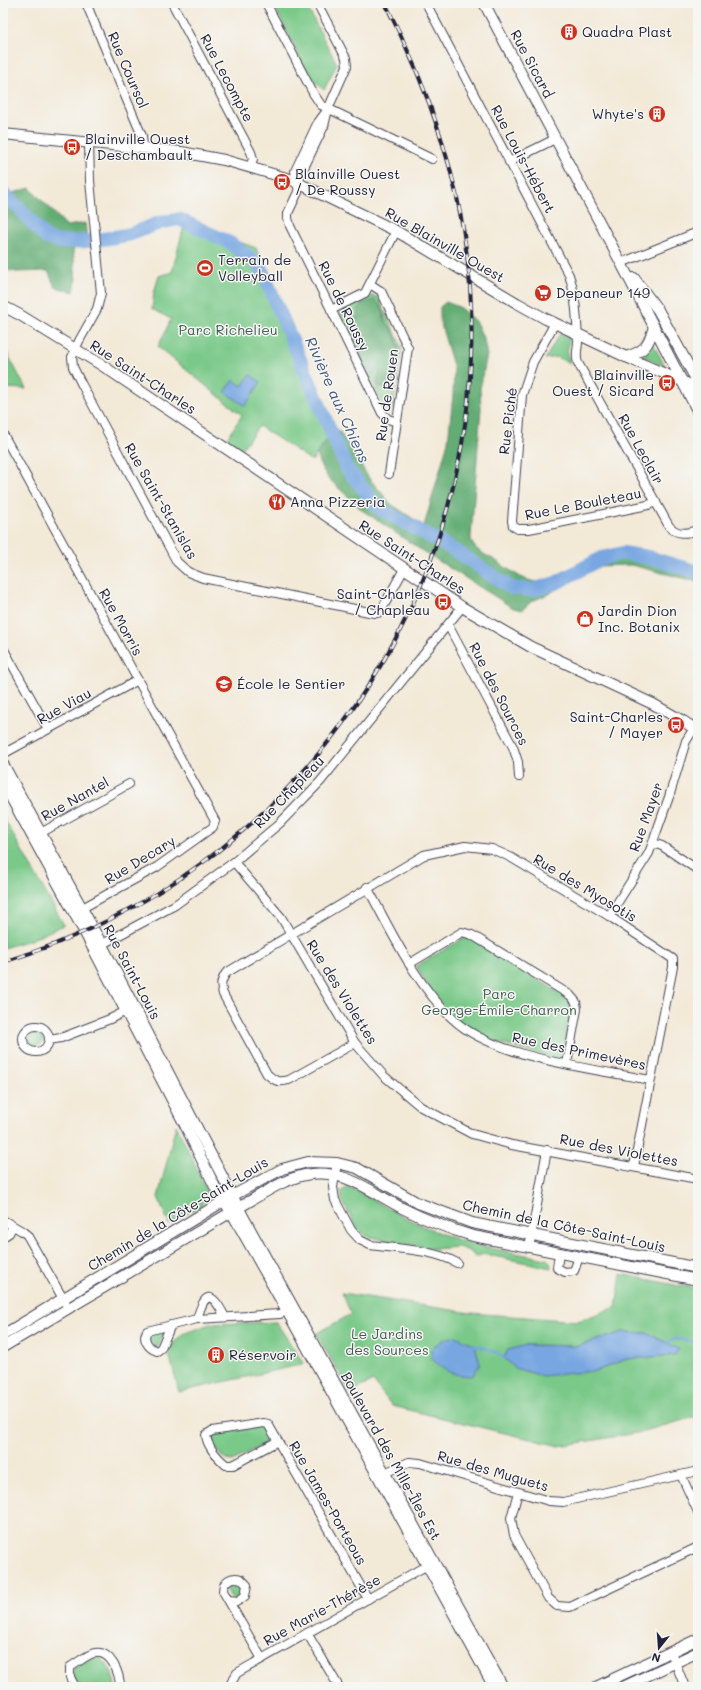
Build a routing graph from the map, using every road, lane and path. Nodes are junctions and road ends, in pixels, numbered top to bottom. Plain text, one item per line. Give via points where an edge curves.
1 (86, 3) edge
2 (172, 3) edge
3 (266, 3) edge
4 (317, 3) edge
5 (426, 3) edge
6 (484, 3) edge
7 (328, 109) junction
8 (3, 134) edge
9 (555, 139) junction
10 (89, 142) junction
11 (143, 147) junction
12 (432, 159) dead end
13 (509, 162) junction
14 (250, 167) junction
15 (298, 185) junction
16 (396, 231) junction
17 (698, 232) edge
18 (621, 263) junction
19 (370, 284) junction
20 (3, 306) edge
21 (331, 310) junction
22 (555, 323) junction
23 (654, 328) junction
24 (577, 334) junction
25 (75, 349) junction
26 (626, 357) junction
27 (683, 382) junction
28 (698, 383) edge
29 (698, 388) edge
30 (698, 412) edge
31 (397, 422) junction
32 (3, 434) edge
33 (389, 474) dead end
34 (656, 502) junction
35 (514, 527) joint
36 (698, 530) edge
37 (404, 569) junction
38 (462, 606) junction
39 (448, 625) junction
40 (3, 648) edge
41 (138, 680) junction
42 (697, 727) edge
43 (48, 729) junction
44 (3, 754) edge
45 (3, 764) edge
46 (519, 777) dead end
47 (3, 783) edge
48 (129, 784) dead end
49 (215, 823) joint
50 (36, 835) junction
51 (653, 843) junction
52 (234, 862) junction
53 (698, 870) edge
54 (367, 887) junction
55 (78, 911) junction
56 (609, 916) junction
57 (291, 934) junction
58 (98, 947) junction
59 (409, 964) junction
60 (130, 1009) junction
61 (49, 1040) dead end
62 (355, 1043) junction
63 (567, 1064) junction
64 (650, 1080) junction
65 (547, 1150) junction
66 (337, 1163) junction
67 (634, 1166) junction
68 (335, 1175) junction
69 (698, 1179) edge
70 (228, 1198) junction
71 (235, 1209) junction
72 (3, 1220) edge
73 (13, 1226) junction
74 (532, 1236) junction
75 (3, 1237) edge
76 (529, 1248) junction
77 (559, 1254) junction
78 (579, 1257) junction
79 (457, 1263) dead end
80 (698, 1268) edge
81 (698, 1280) edge
82 (66, 1304) junction
83 (290, 1310) junction
84 (225, 1316) junction
85 (197, 1319) junction
86 (171, 1325) dead end
87 (3, 1335) edge
88 (3, 1347) edge
89 (278, 1442) junction
90 (698, 1471) edge
91 (381, 1475) junction
92 (681, 1475) junction
93 (518, 1492) junction
94 (698, 1512) edge
95 (698, 1547) edge
96 (430, 1563) junction
97 (368, 1599) junction
98 (229, 1600) dead end
99 (308, 1633) junction
100 (698, 1640) edge
101 (671, 1652) junction
102 (698, 1652) edge
103 (262, 1659) junction
104 (675, 1662) junction
105 (75, 1687) edge
106 (120, 1687) edge
107 (232, 1687) edge
108 (339, 1687) edge
109 (494, 1687) edge
110 (503, 1687) edge
111 (596, 1687) edge
112 (623, 1687) edge
113 (685, 1687) edge

1 - 11 street, Rue Coursol via 142,136
2 - 14 street, Rue Lecompte via 252,152
3 - 7 street via 313,93 321,105
4 - 7 street, Rue de Roussy via 347,63
5 - 13 street, Rue Louis-Hébert
6 - 9 street, Rue Sicard
7 - 12 street
7 - 15 street, Rue de Roussy via 294,171
8 - 10 street, Rue Blainville Ouest
9 - 13 street
9 - 18 street, Rue Sicard
10 - 11 street, Rue Blainville Ouest
10 - 25 street via 100,300
11 - 14 street, Rue Blainville Ouest via 200,155
13 - 24 street, Rue Louis-Hébert via 569,275
14 - 15 street, Rue Blainville Ouest
15 - 16 street, Rue Blainville Ouest
15 - 21 street, Rue de Roussy via 288,213 289,222
16 - 19 street
16 - 22 street, Rue Blainville Ouest
17 - 18 street
18 - 23 street, Rue Sicard
18 - 28 street, Rue Sicard via 658,310
19 - 21 street via 363,294
19 - 31 street, Rue de Rouen via 381,291 407,345 408,356
20 - 25 street, Rue Saint-Charles
21 - 31 street, Rue de Roussy via 382,413 388,420
22 - 24 street, Rue Blainville Ouest
22 - 35 street, Rue Piché via 530,369 522,394 512,521
23 - 26 street via 642,351
23 - 27 street, Rue Sicard
24 - 26 street, Rue Blainville Ouest
24 - 34 street, Rue Leclair via 578,363
25 - 37 street, Rue Saint-Charles
25 - 37 street, Rue Saint-Stanislas via 72,362 76,374 175,558 188,572 216,581 376,613 384,606
26 - 27 street, Rue Blainville Ouest
27 - 29 street, Rue Blainville Ouest
27 - 30 street, Rue Sicard
31 - 33 street, Rue de Rouen
32 - 41 street, Rue Morris
34 - 35 street, Rue Le Bouleteau via 522,530
34 - 36 street, Rue Leclair via 675,531 682,534
37 - 38 street, Rue Saint-Charles
38 - 39 street, Rue Chapleau
38 - 42 street, Rue Saint-Charles via 526,644
39 - 46 street, Rue des Sources via 513,747
39 - 52 street, Rue Chapleau via 320,782 280,823
40 - 43 street
41 - 43 street, Rue Viau
41 - 49 street, Rue Morris
42 - 51 street, Rue Mayer via 686,741
43 - 44 street, Rue Viau
45 - 50 street, Rue Saint-Louis
47 - 50 street, Rue Saint-Louis
48 - 50 street, Rue Nantel
49 - 55 street, Rue Decary via 157,867
50 - 55 street, Rue Saint-Louis
51 - 53 street via 662,846
51 - 56 street, Rue Mayer
52 - 57 street, Rue des Violettes via 281,917
52 - 58 street, Rue Chapleau via 175,905
54 - 56 street, Rue des Myosotis via 424,855 465,846 492,849 510,857
54 - 57 street, Rue des Myosotis
54 - 59 street, Rue des Primevères
55 - 58 street, Rue Saint-Louis
56 - 64 street, Rue des Myosotis via 672,959 673,967
57 - 62 street, Rue des Violettes
57 - 62 street, Rue des Myosotis via 226,973 220,987 267,1074 275,1081 289,1080
58 - 60 street, Rue Saint-Louis
59 - 63 street, Rue des Primevères via 440,1007 480,1038 512,1051
59 - 63 street via 462,932 472,935 570,995 576,1002 577,1009
60 - 61 street via 61,1038
60 - 70 street, Rue Saint-Louis
62 - 65 street, Rue des Violettes via 384,1076 421,1107 446,1122 472,1134 512,1145
63 - 64 street, Rue des Primevères
64 - 67 street, Rue des Myosotis
65 - 67 street, Rue des Violettes
65 - 74 street
66 - 68 street
66 - 70 street, Chemin de la Côte-Saint-Louis via 315,1161 294,1165
66 - 74 street, Chemin de la Côte-Saint-Louis via 357,1168 446,1215 482,1226
67 - 69 street, Rue des Violettes
68 - 71 street, Chemin de la Côte-Saint-Louis via 311,1174 294,1178
68 - 76 street, Chemin de la Côte-Saint-Louis via 360,1183 398,1206 441,1225 473,1236
68 - 79 street via 332,1187 335,1200 351,1230 360,1240 370,1245 434,1254
70 - 71 street, Boulevard des Mille-Îles Est
70 - 82 street, Chemin de la Côte-Saint-Louis
71 - 82 street, Chemin de la Côte-Saint-Louis
71 - 83 street, Boulevard des Mille-Îles Est
72 - 73 street
73 - 75 street
73 - 82 street via 27,1235
74 - 76 street
74 - 80 street, Chemin de la Côte-Saint-Louis
76 - 77 street, Chemin de la Côte-Saint-Louis
77 - 78 street, Chemin de la Côte-Saint-Louis
77 - 78 street, Chemin de la Côte-Saint-Louis via 557,1268 565,1272 574,1271
78 - 81 street, Chemin de la Côte-Saint-Louis
82 - 87 street, Chemin de la Côte-Saint-Louis
82 - 88 street, Chemin de la Côte-Saint-Louis
83 - 84 street via 278,1314
83 - 91 street, Boulevard des Mille-Îles Est
84 - 85 street
84 - 85 street via 217,1302 208,1298 201,1304
85 - 86 street
89 - 89 street, Rue James-Porteous via 268,1424 264,1423 212,1431 206,1435 206,1440 226,1465 233,1465
89 - 97 street, Rue James-Porteous
90 - 92 street, Rue des Muguets
91 - 93 street, Rue des Muguets via 409,1462
91 - 96 street, Boulevard des Mille-Îles Est
92 - 93 street, Rue des Muguets via 563,1502 549,1502
92 - 94 street
93 - 95 street via 511,1518 514,1535 548,1598 557,1606 570,1607
96 - 97 street, Rue Marie-Thérèse
96 - 109 street, Boulevard des Mille-Îles Est
96 - 110 street, Boulevard des Mille-Îles Est
97 - 99 street, Rue Marie-Thérèse
98 - 103 street
99 - 103 street, Rue Marie-Thérèse
99 - 108 street
100 - 101 street
101 - 104 street
101 - 111 street
102 - 104 street
103 - 107 street, Rue Marie-Thérèse via 237,1673 231,1683
104 - 112 street
104 - 113 street
105 - 106 street via 70,1677 70,1667 94,1652 105,1653 110,1659 120,1679

